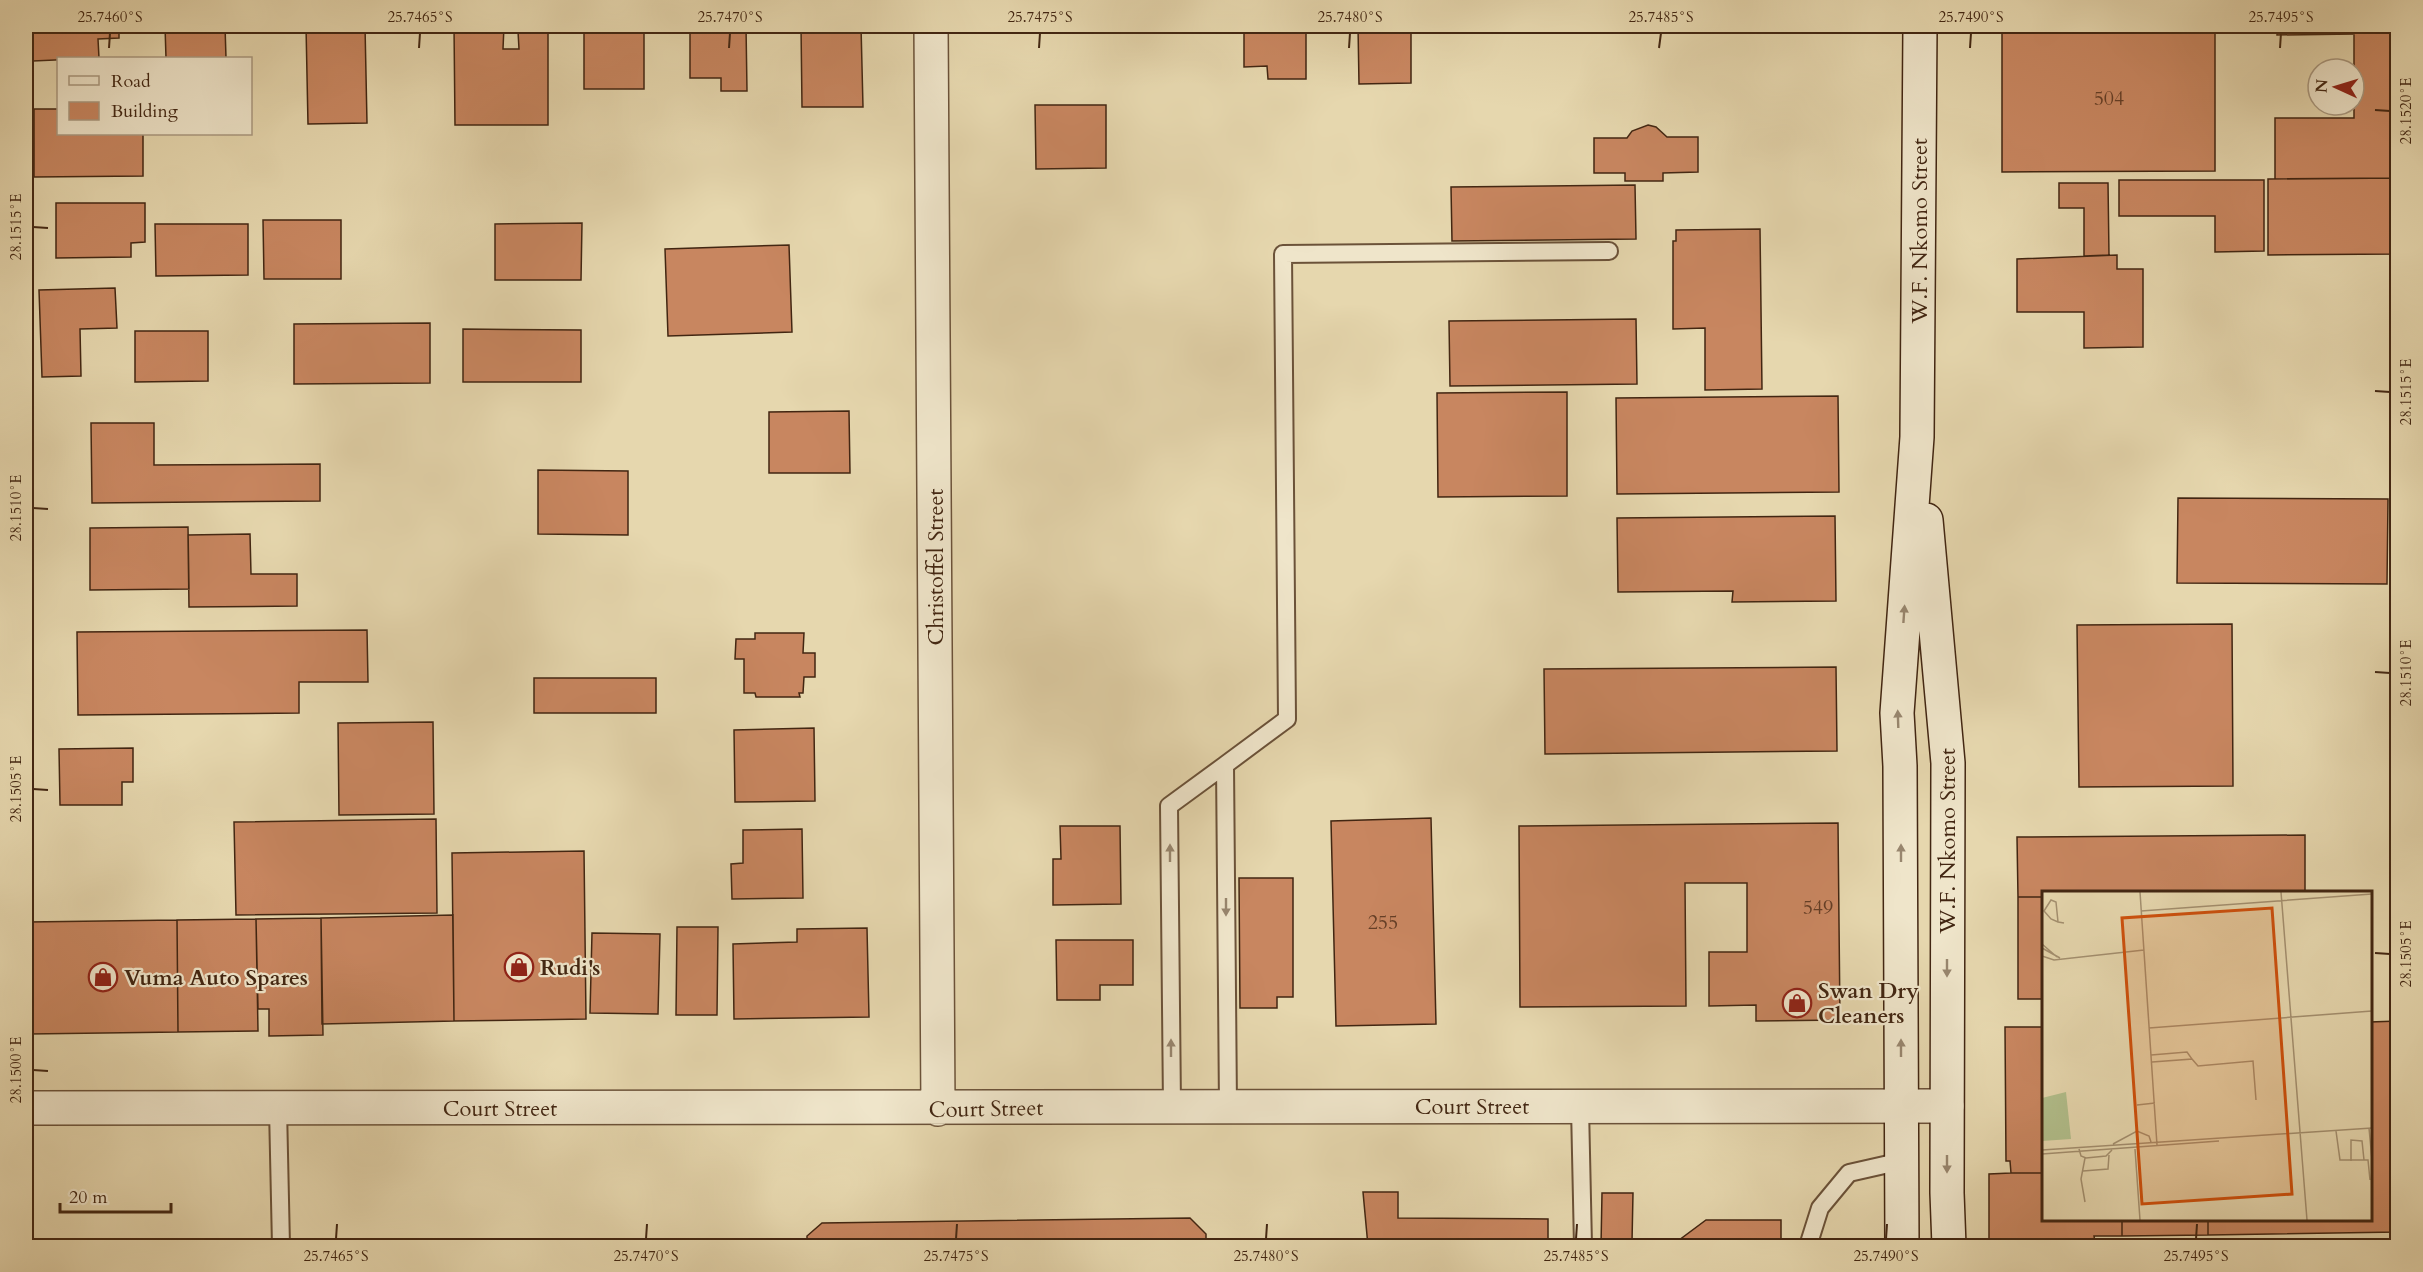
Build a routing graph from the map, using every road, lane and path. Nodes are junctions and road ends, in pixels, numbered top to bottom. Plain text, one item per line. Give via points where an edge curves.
1 (931, 26) edge
2 (1920, 26) edge
3 (1609, 251) dead end
4 (1917, 437) junction
5 (1225, 765) junction
6 (1172, 1106) junction
7 (1228, 1106) junction
8 (1947, 1106) junction
9 (1580, 1107) junction
10 (1902, 1107) junction
11 (26, 1108) edge
12 (278, 1108) junction
13 (938, 1109) junction
14 (1902, 1161) junction
15 (281, 1246) edge
16 (1583, 1246) edge
17 (1808, 1246) edge
18 (1902, 1246) edge
19 (1949, 1246) edge

1 - 13 street, Christoffel Street
2 - 4 street, W.F. Nkomo Street
3 - 5 lane via 1283,254 1287,719
4 -> 8 street, W.F. Nkomo Street via 1948,763
10 -> 4 street, W.F. Nkomo Street via 1897,713
6 -> 5 lane via 1169,806
5 -> 7 lane
6 - 7 street, Court Street
6 - 13 street, Court Street
7 - 9 street, Court Street
8 - 10 street, Court Street
8 -> 19 street, W.F. Nkomo Street
9 - 10 street, Court Street
9 - 16 lane
10 - 14 street, W.F. Nkomo Street
11 - 12 street, Court Street
12 - 13 street, Court Street
12 - 15 lane
14 - 17 lane via 1849,1173 1820,1208
14 - 18 street, W.F. Nkomo Street

